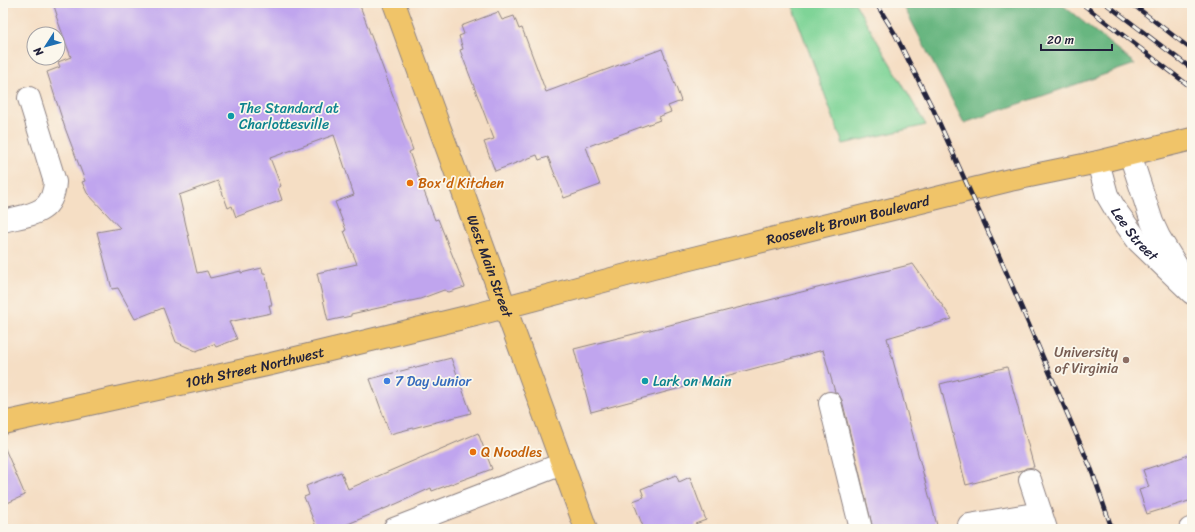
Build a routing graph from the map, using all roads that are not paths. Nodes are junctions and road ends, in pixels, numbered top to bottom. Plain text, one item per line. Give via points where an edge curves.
1 (394, 3) edge
2 (29, 98) dead end
3 (1192, 139) edge
4 (1130, 154) junction
5 (1098, 162) junction
6 (3, 221) edge
7 (1192, 289) edge
8 (1192, 293) edge
9 (505, 307) junction
10 (830, 403) dead end
11 (3, 423) edge
12 (562, 464) junction
13 (1030, 480) dead end
14 (1044, 521) edge
15 (969, 525) dead end
16 (394, 529) edge
17 (586, 529) edge
18 (862, 529) edge

1 - 9 main road, West Main Street
2 - 6 street via 55,182 54,192 48,204 38,212
3 - 4 main road, Roosevelt Brown Boulevard
4 - 5 main road, Roosevelt Brown Boulevard
4 - 7 street, Lee Street via 1152,222
5 - 8 street, Lee Street via 1107,195 1117,212 1138,241
5 - 9 main road, Roosevelt Brown Boulevard via 1010,180
9 - 11 main road, 10th Street Northwest via 270,364
9 - 12 main road, West Main Street
10 - 18 street
12 - 16 street
12 - 17 main road, West Main Street
13 - 14 street
14 - 15 street

